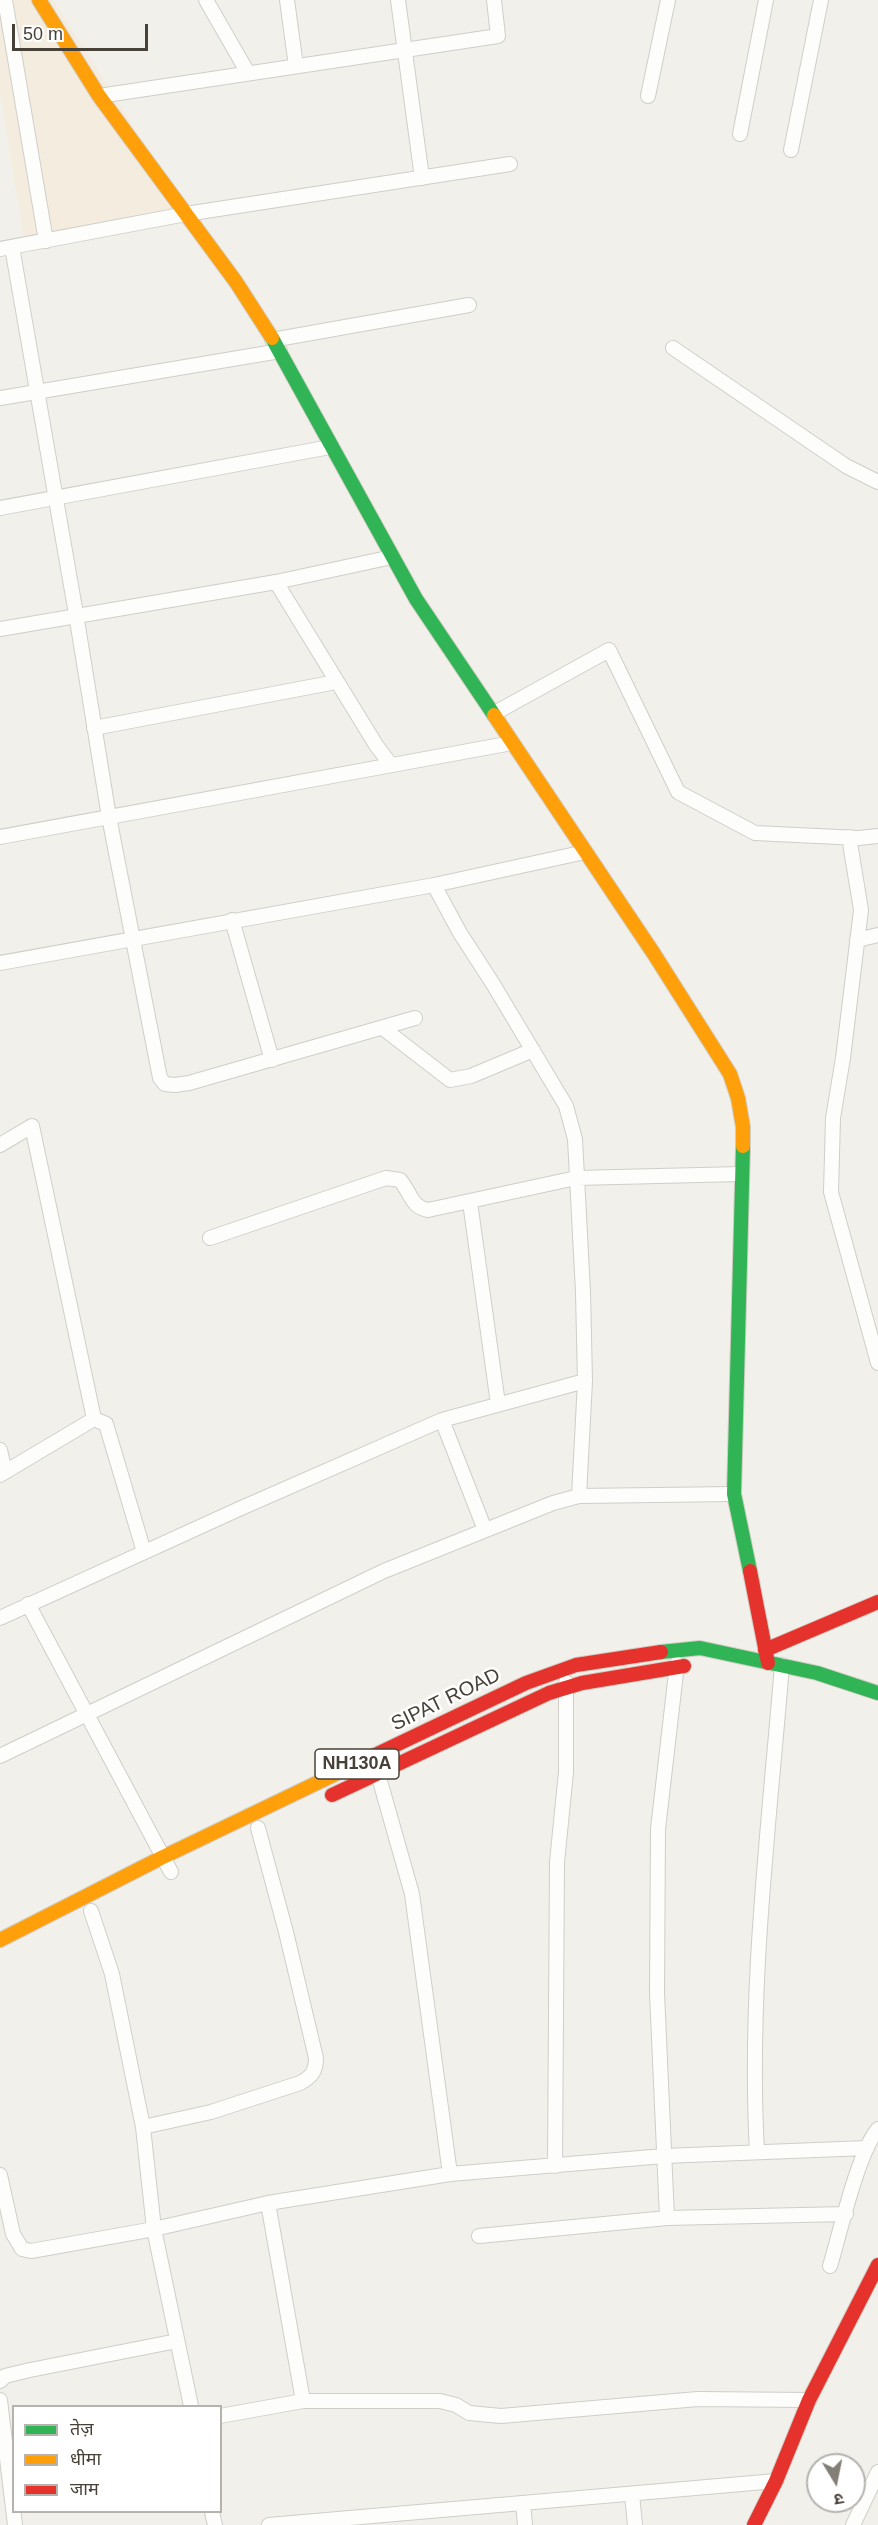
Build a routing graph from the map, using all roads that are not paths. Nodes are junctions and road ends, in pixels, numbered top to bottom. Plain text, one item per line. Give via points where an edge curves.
1 (5, 0) edge
2 (39, 0) edge
3 (206, 0) edge
4 (287, 0) edge
5 (398, 0) edge
6 (494, 0) edge
7 (668, 0) edge
8 (766, 0) edge
9 (821, 0) edge
10 (404, 52) junction
11 (296, 66) junction
12 (248, 73) junction
13 (99, 96) junction
14 (648, 96) dead end
15 (740, 135) dead end
16 (791, 150) dead end
17 (510, 164) dead end
18 (422, 178) junction
19 (186, 214) junction
20 (46, 241) junction
21 (6, 248) edge
22 (469, 305) dead end
23 (276, 345) junction
24 (673, 348) dead end
25 (37, 392) junction
26 (0, 398) edge
27 (330, 447) junction
28 (878, 482) edge
29 (56, 499) junction
30 (0, 508) edge
31 (392, 557) junction
32 (276, 582) junction
33 (76, 614) junction
34 (0, 628) edge
35 (336, 682) junction
36 (493, 714) junction
37 (94, 728) junction
38 (512, 743) junction
39 (392, 765) junction
40 (109, 817) junction
41 (878, 836) edge
42 (0, 837) edge
43 (849, 837) junction
44 (585, 852) junction
45 (434, 885) junction
46 (232, 920) junction
47 (878, 935) edge
48 (132, 938) junction
49 (857, 940) junction
50 (0, 963) edge
51 (415, 1018) dead end
52 (384, 1029) junction
53 (533, 1050) junction
54 (272, 1060) junction
55 (0, 1145) edge
56 (741, 1174) junction
57 (576, 1178) junction
58 (470, 1202) junction
59 (210, 1238) dead end
60 (878, 1362) edge
61 (585, 1381) junction
62 (498, 1404) junction
63 (94, 1419) junction
64 (442, 1420) junction
65 (0, 1450) edge
66 (3, 1473) edge
67 (734, 1494) junction
68 (579, 1496) junction
69 (485, 1530) junction
70 (144, 1552) junction
71 (878, 1602) edge
72 (28, 1604) junction
73 (0, 1618) edge
74 (678, 1650) junction
75 (731, 1655) junction
76 (771, 1659) junction
77 (677, 1666) junction
78 (565, 1669) junction
79 (567, 1688) junction
80 (878, 1693) edge
81 (88, 1715) junction
82 (0, 1756) edge
83 (378, 1774) junction
84 (318, 1802) dead end
85 (258, 1828) dead end
86 (161, 1858) junction
87 (175, 1870) joint
88 (156, 1879) dead end
89 (92, 1911) dead end
90 (0, 1940) edge
91 (143, 2127) junction
92 (878, 2129) edge
93 (867, 2148) junction
94 (757, 2152) junction
95 (664, 2156) junction
96 (555, 2166) junction
97 (450, 2174) junction
98 (0, 2175) edge
99 (268, 2203) junction
100 (846, 2214) junction
101 (667, 2218) junction
102 (154, 2229) junction
103 (479, 2236) dead end
104 (878, 2265) edge
105 (830, 2266) dead end
106 (177, 2341) junction
107 (0, 2381) edge
108 (0, 2400) edge
109 (809, 2400) junction
110 (303, 2402) junction
111 (191, 2405) edge
112 (222, 2416) edge
113 (878, 2472) edge
114 (776, 2481) junction
115 (632, 2494) junction
116 (12, 2500) edge
117 (523, 2503) junction
118 (408, 2519) edge
119 (295, 2524) edge
120 (269, 2525) edge
121 (525, 2525) edge
122 (635, 2525) edge
123 (754, 2525) edge
124 (854, 2525) edge

1 - 20 street
2 - 13 main road
3 - 12 street
4 - 11 street
5 - 10 street
6 - 10 street via 498,36
7 - 14 street
8 - 15 street
9 - 16 street
10 - 11 street
10 - 18 street
11 - 12 street
12 - 13 street
13 - 19 main road
17 - 18 street
18 - 19 street
19 - 20 street
19 - 23 main road
20 - 21 street
21 - 25 street
22 - 23 street
23 - 25 street
23 - 27 main road
24 - 28 street via 846,466
25 - 26 street
25 - 29 street
27 - 29 street
27 - 31 main road
29 - 30 street
29 - 33 street
31 - 32 street
31 - 36 main road via 416,600
32 - 33 street
32 - 35 street
33 - 34 street
33 - 37 street
35 - 37 street
35 - 39 street
36 - 38 main road
36 - 43 street via 609,650 678,792 755,833
37 - 40 street
38 - 39 street
38 - 44 main road
39 - 40 street
40 - 42 street
40 - 48 street
41 - 43 street
43 - 49 street via 861,910
44 - 45 street
44 - 56 main road via 730,1074 742,1127
45 - 46 street
45 - 53 street
46 - 48 street
46 - 54 street
47 - 49 street
48 - 50 street
48 - 54 street via 157,1070 165,1084 189,1083
49 - 60 street via 833,1118 831,1192
51 - 52 street
52 - 53 street via 450,1080 471,1076
52 - 54 street
53 - 57 street via 566,1106 575,1139
55 - 63 street via 32,1126
56 - 57 street
56 - 67 main road
57 - 58 street
57 - 61 street
58 - 59 street via 420,1208 412,1202 400,1180 386,1178
58 - 62 street
61 - 62 street
61 - 68 street
62 - 64 street
63 - 66 street
63 - 70 street via 106,1424
64 - 69 street
64 - 70 street
65 - 66 street
67 - 68 street
67 - 76 main road
68 - 69 street
69 - 81 street via 384,1571
70 - 72 street
71 - 76 main road
72 - 73 street
72 - 81 street
74 - 75 main road, SIPAT ROAD / NH130A via 700,1648
74 - 77 street
74 - 78 main road, SIPAT ROAD / NH130A
75 - 76 main road, SIPAT ROAD / NH130A
75 - 77 main road, SIPAT ROAD / NH130A
76 - 80 main road, SIPAT ROAD / NH130A
76 - 94 street via 756,1962 753,2084
77 - 79 main road, SIPAT ROAD / NH130A
77 - 95 street via 658,1829 657,1993
78 - 79 street
78 - 86 main road, SIPAT ROAD / NH130A via 526,1683
79 - 83 main road, SIPAT ROAD / NH130A
79 - 96 street via 566,1772 557,1862
81 - 82 street
81 - 86 street
83 - 84 main road, SIPAT ROAD / NH130A
83 - 97 street via 412,1894
85 - 91 street via 316,2069 300,2084 211,2112
86 - 87 street
86 - 90 main road, SIPAT ROAD / NH130A
87 - 88 main road
89 - 91 street via 112,1974
91 - 102 street
92 - 93 street
93 - 94 street
93 - 100 street
94 - 95 street
95 - 96 street
95 - 101 street
96 - 97 street
97 - 99 street
98 - 102 street via 13,2234 22,2249 40,2251
99 - 102 street
99 - 110 street
100 - 101 street
100 - 105 street
101 - 103 street
102 - 106 street
104 - 109 main road
106 - 107 street via 21,2372
106 - 111 street
108 - 116 street
109 - 110 street via 698,2399 501,2416 469,2413 440,2401
109 - 114 main road
110 - 112 street
113 - 124 street
114 - 115 street
114 - 123 main road
115 - 117 street
115 - 122 street
117 - 118 street
117 - 121 street
118 - 119 street
119 - 120 street

